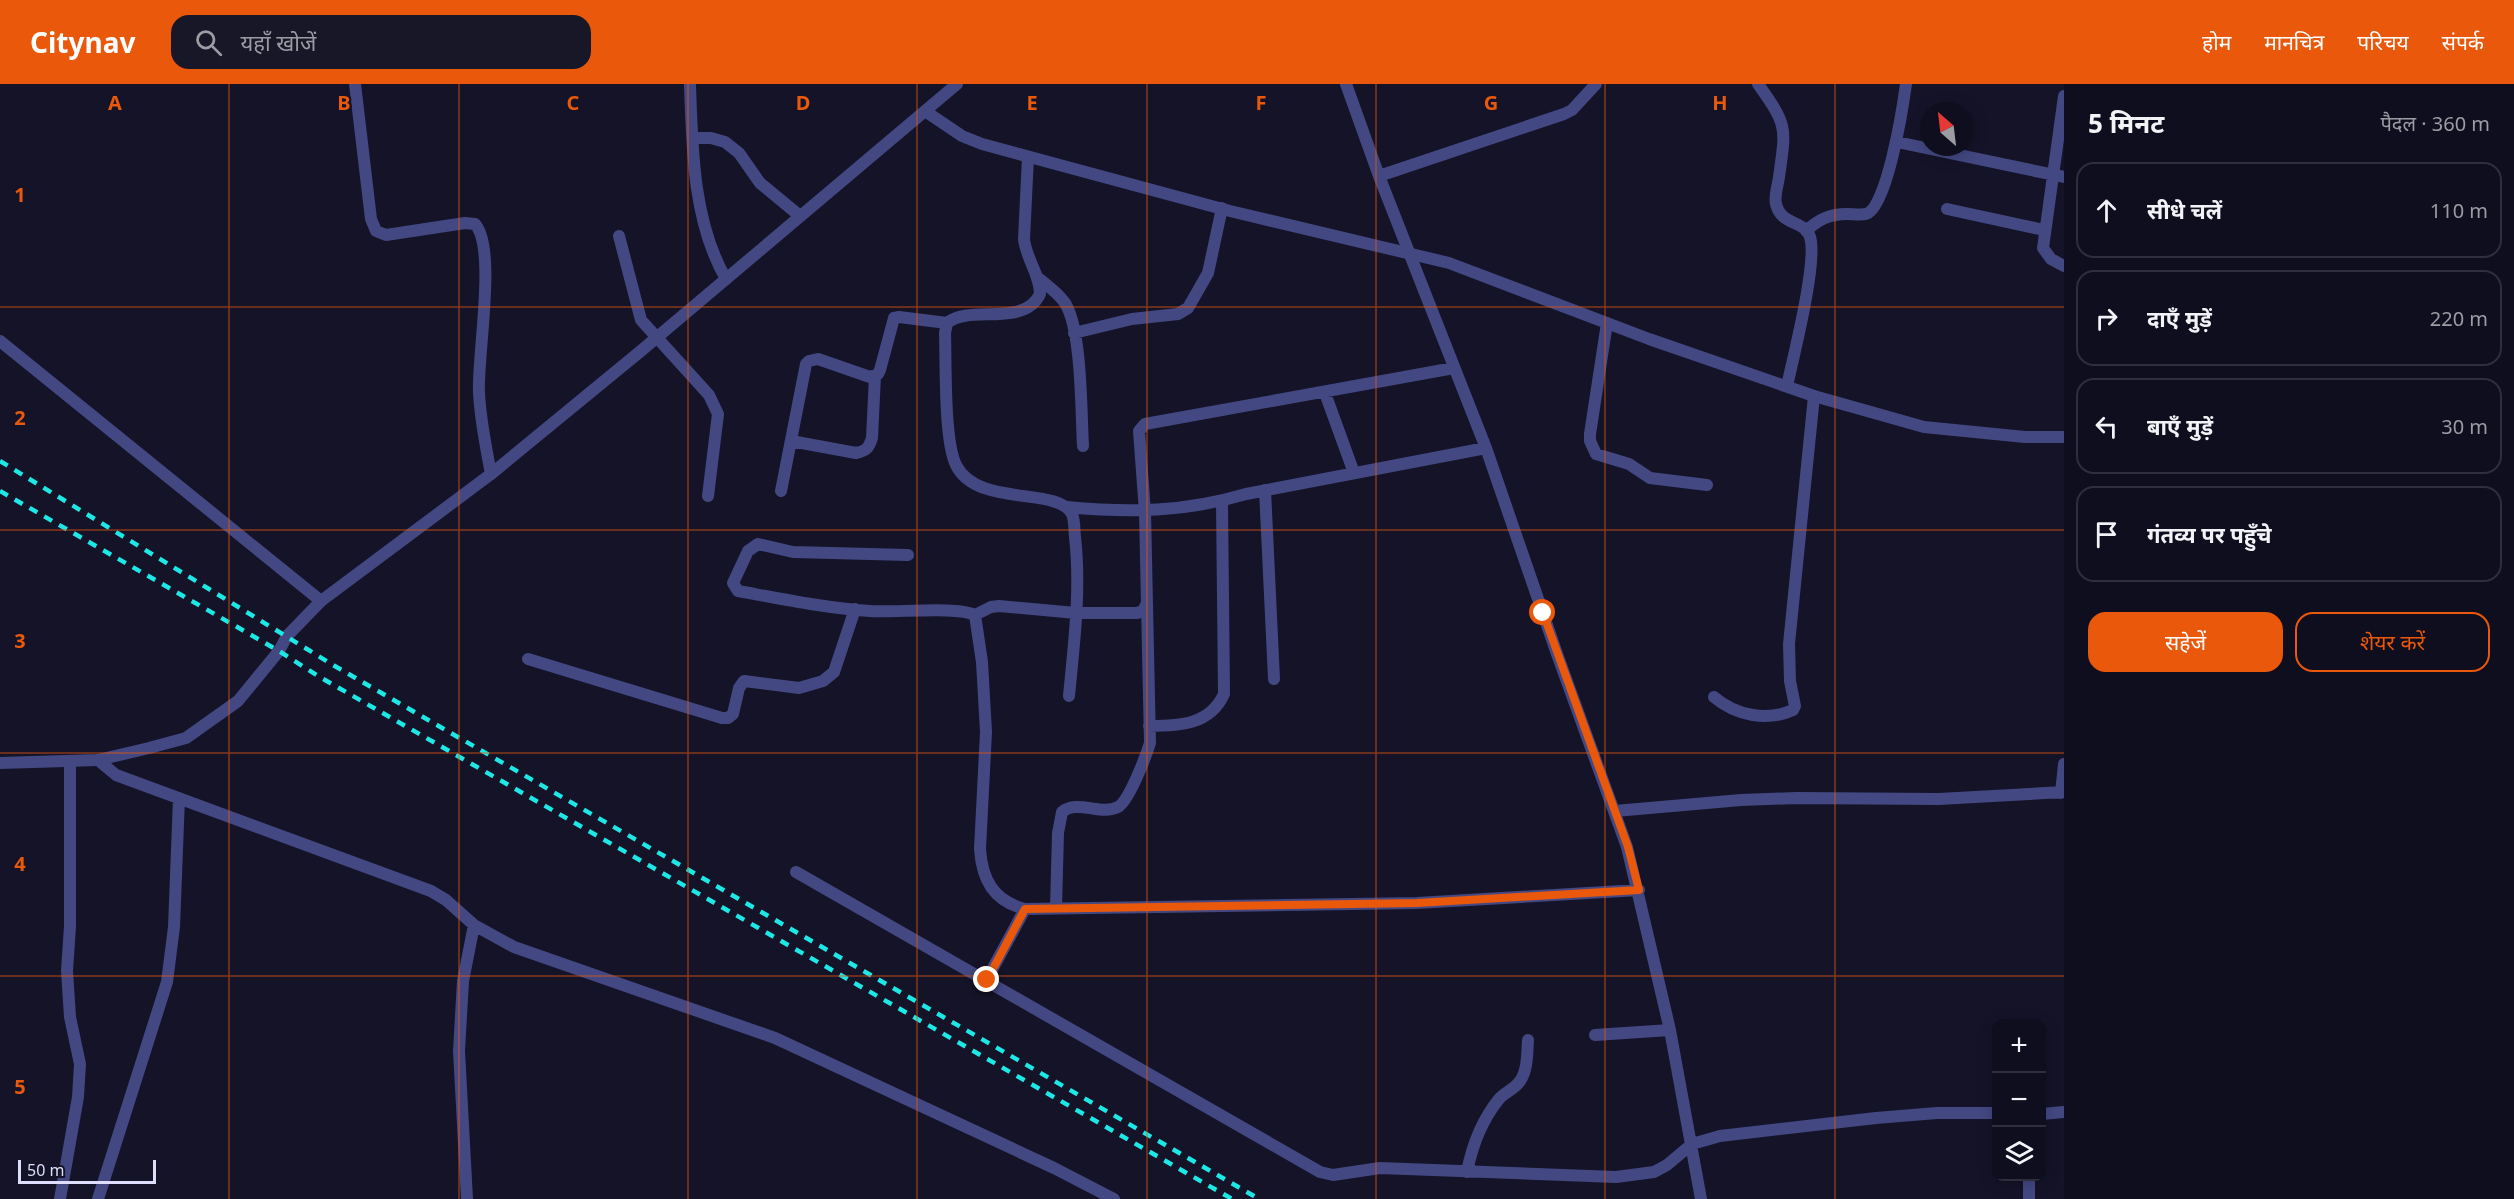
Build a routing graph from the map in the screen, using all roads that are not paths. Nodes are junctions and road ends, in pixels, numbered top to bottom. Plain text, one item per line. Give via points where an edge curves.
1 (355, 84) edge
2 (690, 84) edge
3 (957, 84) edge
4 (1346, 84) edge
5 (1596, 84) edge
6 (1758, 84) edge
7 (1906, 84) edge
8 (2064, 96) edge
9 (925, 111) junction
10 (694, 138) junction
11 (1897, 142) junction
12 (1028, 157) junction
13 (1379, 176) junction
14 (2058, 176) edge
15 (1222, 208) junction
16 (1947, 209) dead end
17 (800, 216) junction
18 (2044, 230) junction
19 (1806, 231) junction
20 (619, 236) dead end
21 (1410, 254) junction
22 (2064, 266) edge
23 (1038, 278) junction
24 (726, 279) junction
25 (947, 323) junction
26 (1607, 323) junction
27 (1074, 333) junction
28 (656, 338) junction
29 (0, 341) edge
30 (1454, 368) junction
31 (875, 376) junction
32 (1787, 386) junction
33 (1325, 393) junction
34 (1814, 396) junction
35 (2064, 437) edge
36 (791, 441) junction
37 (1083, 446) dead end
38 (1486, 448) junction
39 (1354, 473) junction
40 (491, 474) junction
41 (1707, 485) dead end
42 (1265, 490) junction
43 (781, 492) dead end
44 (708, 496) dead end
45 (1222, 501) junction
46 (1067, 507) junction
47 (1145, 512) junction
48 (908, 555) dead end
49 (321, 601) junction
50 (1146, 605) junction
51 (855, 609) junction
52 (1076, 613) junction
53 (975, 615) junction
54 (528, 659) dead end
55 (1274, 679) dead end
56 (1069, 696) dead end
57 (1714, 697) dead end
58 (1149, 726) junction
59 (98, 760) junction
60 (70, 761) junction
61 (0, 763) edge
62 (2064, 764) edge
63 (2062, 792) edge
64 (179, 798) junction
65 (1614, 812) junction
66 (796, 872) dead end
67 (1639, 890) junction
68 (1056, 908) junction
69 (1025, 909) junction
70 (474, 925) junction
71 (987, 980) junction
72 (1670, 1030) junction
73 (1595, 1035) dead end
74 (1528, 1040) dead end
75 (2064, 1112) edge
76 (1992, 1113) edge
77 (2046, 1116) edge
78 (1692, 1144) junction
79 (1467, 1172) junction
80 (2029, 1181) edge
81 (60, 1199) edge
82 (98, 1199) edge
83 (467, 1199) edge
84 (1114, 1199) edge
85 (1701, 1199) edge
86 (2029, 1199) edge

1 - 40 street via 371,219 376,231 386,235 465,223 479,228 485,285 479,390
2 - 10 street
3 - 9 street
4 - 13 street
5 - 13 street via 1564,114
6 - 19 street via 1778,112 1785,135 1775,202 1785,220
7 - 11 street
8 - 14 street
9 - 12 street via 962,136
9 - 17 street
10 - 17 street via 725,142 760,183
10 - 24 street via 697,188 707,240
11 - 14 street
11 - 19 street via 1873,210 1867,214 1833,215
12 - 15 street
12 - 23 street via 1024,239
13 - 21 street
14 - 18 street
15 - 21 street
15 - 27 street via 1208,273 1188,308 1178,314 1132,319
16 - 18 street
17 - 24 street
18 - 22 street via 2043,248 2051,259
19 - 32 street via 1812,243
20 - 28 street via 638,313
21 - 26 street via 1449,263
21 - 30 street
23 - 25 street via 1040,294 1026,308 1015,313 957,318
23 - 27 street via 1064,303
24 - 28 street
25 - 31 street via 894,318
25 - 46 street via 950,437 957,467 988,490
26 - 32 street
26 - 41 street via 1590,434 1596,454 1629,464 1650,478
27 - 37 street
28 - 40 street
28 - 44 street via 709,395 718,414
29 - 49 street
30 - 33 street
30 - 38 street
31 - 36 street via 872,438 864,451 856,453
31 - 36 street via 818,359 809,360
32 - 34 street
33 - 39 street
33 - 47 street via 1145,424 1139,431
34 - 35 street via 1924,427
34 - 57 street via 1789,644 1790,681 1796,706 1793,711 1762,716 1733,710
36 - 43 street
38 - 39 street
38 - 65 street
39 - 42 street
40 - 49 street
42 - 45 street
42 - 55 street
45 - 47 street
45 - 58 street via 1224,694 1214,711 1204,718 1191,723
46 - 47 street
46 - 52 street via 1073,516 1077,553
47 - 50 street
48 - 51 street via 793,552 758,544 748,551 733,582 738,591
49 - 59 street via 287,636 238,701 186,738
50 - 52 street via 1137,613
50 - 58 street
51 - 53 street via 958,611
51 - 54 street via 834,672 823,681 799,688 744,681 734,714 728,718
52 - 53 street via 999,606
52 - 56 street
53 - 69 street via 986,732 981,867 990,889
58 - 68 street via 1148,751 1122,803 1109,810 1071,807 1059,818
59 - 60 street
59 - 64 street via 116,775
60 - 61 street
60 - 81 street via 67,971 70,1017 80,1064
62 - 63 street
63 - 65 street via 1939,799 1785,798
64 - 70 street via 431,891
64 - 82 street via 174,927 167,982
65 - 67 street
66 - 71 street
67 - 68 street via 1417,903
67 - 72 street
68 - 69 street
69 - 71 street
70 - 83 street via 463,981 459,1051
70 - 84 street via 514,947 775,1038
71 - 79 street via 1320,1172 1333,1175 1380,1168
72 - 73 street
72 - 78 street
74 - 79 street via 1520,1082 1498,1100 1485,1121
75 - 77 street
76 - 78 street via 1937,1113 1808,1125 1720,1136
78 - 79 street via 1654,1172 1616,1177
78 - 85 street
80 - 86 street

